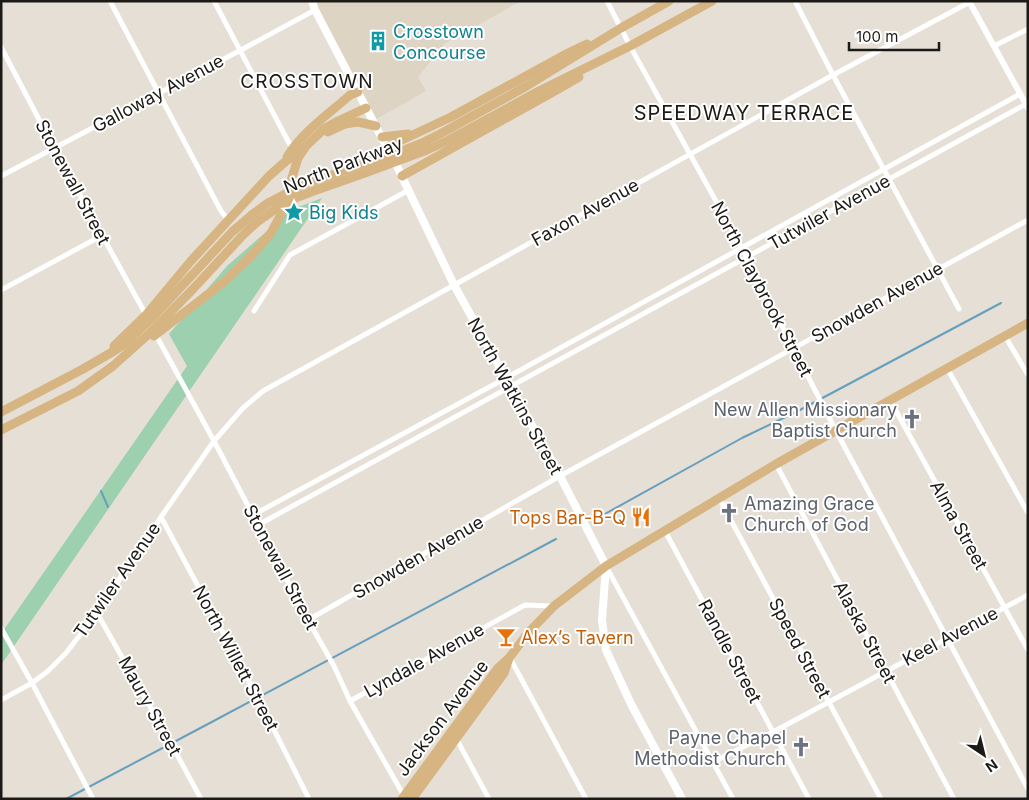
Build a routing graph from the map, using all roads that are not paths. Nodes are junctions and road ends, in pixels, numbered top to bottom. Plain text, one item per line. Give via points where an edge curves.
1 (110, 1) edge
2 (214, 1) edge
3 (312, 1) edge
4 (607, 1) edge
5 (669, 1) edge
6 (712, 1) edge
7 (795, 1) edge
8 (970, 2) edge
9 (315, 10) junction
10 (621, 28) junction
11 (1028, 29) edge
12 (630, 46) junction
13 (994, 46) junction
14 (1, 47) edge
15 (241, 50) junction
16 (833, 75) junction
17 (358, 92) junction
18 (159, 93) junction
19 (1020, 94) junction
20 (1027, 106) edge
21 (366, 108) junction
22 (376, 126) junction
23 (418, 132) junction
24 (382, 137) junction
25 (306, 146) junction
26 (54, 148) junction
27 (388, 149) junction
28 (296, 152) junction
29 (690, 154) junction
30 (884, 169) junction
31 (401, 172) junction
32 (1, 176) edge
33 (889, 178) junction
34 (409, 190) junction
35 (228, 220) junction
36 (1028, 220) edge
37 (101, 236) junction
38 (742, 248) junction
39 (746, 257) junction
40 (938, 270) junction
41 (454, 284) junction
42 (1, 290) edge
43 (959, 308) dead end
44 (254, 311) dead end
45 (628, 311) junction
46 (146, 315) junction
47 (633, 320) junction
48 (1028, 323) edge
49 (156, 335) junction
50 (1006, 336) junction
51 (794, 348) junction
52 (101, 359) junction
53 (113, 366) junction
54 (947, 368) junction
55 (1028, 375) edge
56 (506, 378) junction
57 (510, 387) junction
58 (890, 400) junction
59 (1, 412) edge
60 (1, 430) edge
61 (836, 430) junction
62 (214, 441) junction
63 (372, 451) junction
64 (361, 457) junction
65 (377, 460) junction
66 (776, 464) junction
67 (366, 466) junction
68 (560, 476) junction
69 (719, 498) junction
70 (1028, 513) edge
71 (253, 515) junction
72 (161, 517) junction
73 (258, 525) junction
74 (666, 530) junction
75 (606, 566) junction
76 (1028, 595) edge
77 (554, 606) junction
78 (1004, 607) junction
79 (97, 613) junction
80 (308, 620) junction
81 (1, 628) edge
82 (946, 638) junction
83 (1028, 650) edge
84 (510, 658) junction
85 (886, 670) junction
86 (32, 683) junction
87 (1, 700) edge
88 (350, 701) junction
89 (829, 701) junction
90 (452, 730) junction
91 (773, 732) junction
92 (457, 739) junction
93 (713, 762) junction
94 (1028, 790) edge
95 (406, 798) edge
96 (94, 799) edge
97 (201, 799) edge
98 (310, 799) edge
99 (489, 799) edge
100 (586, 799) edge
101 (682, 799) edge
102 (733, 799) edge
103 (808, 799) edge
104 (881, 799) edge
105 (954, 799) edge

1 - 18 street
2 - 15 street
3 - 9 main road, North Watkins Street
4 - 10 street, North Claybrook Street
5 - 10 main road, North Parkway
6 - 12 main road, North Parkway
7 - 16 street
8 - 13 street
8 - 16 street, Faxon Avenue
9 - 15 street, Galloway Avenue
9 - 17 main road, North Watkins Street
10 - 12 street, North Claybrook Street
10 - 23 main road
10 - 52 main road, North Parkway via 525,87 422,144 303,185 268,203 232,232 134,336
11 - 13 street
12 - 29 street, North Claybrook Street
12 - 31 main road via 553,92
12 - 53 main road, North Parkway via 427,150 276,208 242,236 157,326
13 - 19 street
14 - 26 street, Stonewall Street
15 - 18 street, Galloway Avenue
15 - 28 street
16 - 29 street, Faxon Avenue
16 - 30 street
17 - 21 main road, North Watkins Street
17 - 28 main road via 350,95 308,132
18 - 26 street, Galloway Avenue
18 - 35 street
19 - 20 street
19 - 30 street, Tutwiler Avenue
20 - 33 street, Tutwiler Avenue
21 - 22 main road, North Watkins Street
21 - 25 main road via 338,120
22 - 24 main road, North Watkins Street
22 - 25 main road via 358,122 346,124
23 - 24 main road
23 - 27 main road
24 - 27 main road, North Watkins Street
25 - 28 main road
26 - 32 street, Galloway Avenue
26 - 37 street, Stonewall Street
27 - 31 main road, North Watkins Street
28 - 35 main road
28 - 49 main road via 298,158 281,214 271,233 225,281
29 - 38 street, North Claybrook Street
29 - 41 street, Faxon Avenue
30 - 33 street
30 - 38 street, Tutwiler Avenue
31 - 34 main road, North Watkins Street
33 - 39 street, Tutwiler Avenue
33 - 40 street
34 - 41 main road, North Watkins Street
34 - 44 street via 290,255
35 - 46 main road
36 - 40 street, Snowden Avenue
37 - 42 street
37 - 46 street, Stonewall Street
38 - 39 street, North Claybrook Street
38 - 45 street, Tutwiler Avenue
39 - 47 street, Tutwiler Avenue
39 - 51 street, North Claybrook Street
40 - 43 street
40 - 51 street, Snowden Avenue
41 - 56 main road, North Watkins Street
41 - 62 street, Faxon Avenue via 263,391
45 - 47 street
45 - 56 street, Tutwiler Avenue
46 - 52 main road
47 - 57 street, Tutwiler Avenue
48 - 50 main road, Jackson Avenue
49 - 53 main road
49 - 62 street, Stonewall Street
50 - 54 main road, Jackson Avenue
50 - 55 street
51 - 61 street, North Claybrook Street
51 - 68 street, Snowden Avenue
52 - 59 main road, North Parkway
53 - 60 main road, North Parkway via 78,390
54 - 58 main road, Jackson Avenue
54 - 70 street
56 - 57 main road, North Watkins Street
56 - 63 street, Tutwiler Avenue
57 - 65 street, Tutwiler Avenue
57 - 68 main road, North Watkins Street
58 - 61 main road, Jackson Avenue
58 - 78 street, Alma Street
61 - 66 main road, Jackson Avenue
61 - 82 street, North Claybrook Street
62 - 71 street, Stonewall Street
62 - 72 street, Tutwiler Avenue
63 - 64 street, Tutwiler Avenue
63 - 65 street
64 - 67 street
64 - 71 street, Tutwiler Avenue
65 - 67 street, Tutwiler Avenue
66 - 69 main road, Jackson Avenue
66 - 85 street, Alaska Street
67 - 73 street, Tutwiler Avenue
68 - 75 main road, North Watkins Street
68 - 80 street, Snowden Avenue
69 - 74 main road, Jackson Avenue
69 - 89 street, Speed Street
71 - 73 street, Stonewall Street
72 - 79 street, Tutwiler Avenue
72 - 98 street, North Willett Street
73 - 80 street, Stonewall Street
74 - 75 main road, Jackson Avenue
74 - 91 street, Randle Street
75 - 77 main road, Jackson Avenue
75 - 93 street
75 - 101 main road via 602,620 606,650
76 - 78 street, Keel Avenue
77 - 84 main road, Jackson Avenue
77 - 88 street, Lyndale Avenue via 525,605
78 - 82 street, Keel Avenue
78 - 83 street, Alma Street
79 - 86 street, Tutwiler Avenue via 66,653
79 - 97 street, Maury Street
80 - 88 street, Stonewall Street
81 - 86 street
82 - 85 street, Keel Avenue
82 - 94 street, North Claybrook Street
84 - 90 main road, Jackson Avenue via 498,668
84 - 92 main road, Jackson Avenue via 504,673
84 - 100 street
85 - 89 street, Keel Avenue
85 - 105 street, Alaska Street
86 - 87 street, Tutwiler Avenue
86 - 96 street
88 - 95 street, Stonewall Street
89 - 91 street, Keel Avenue
89 - 104 street, Speed Street
90 - 92 street
90 - 95 main road, Jackson Avenue
91 - 93 street, Keel Avenue
91 - 103 street, Randle Street
92 - 95 main road, Jackson Avenue
92 - 99 street
93 - 102 street

